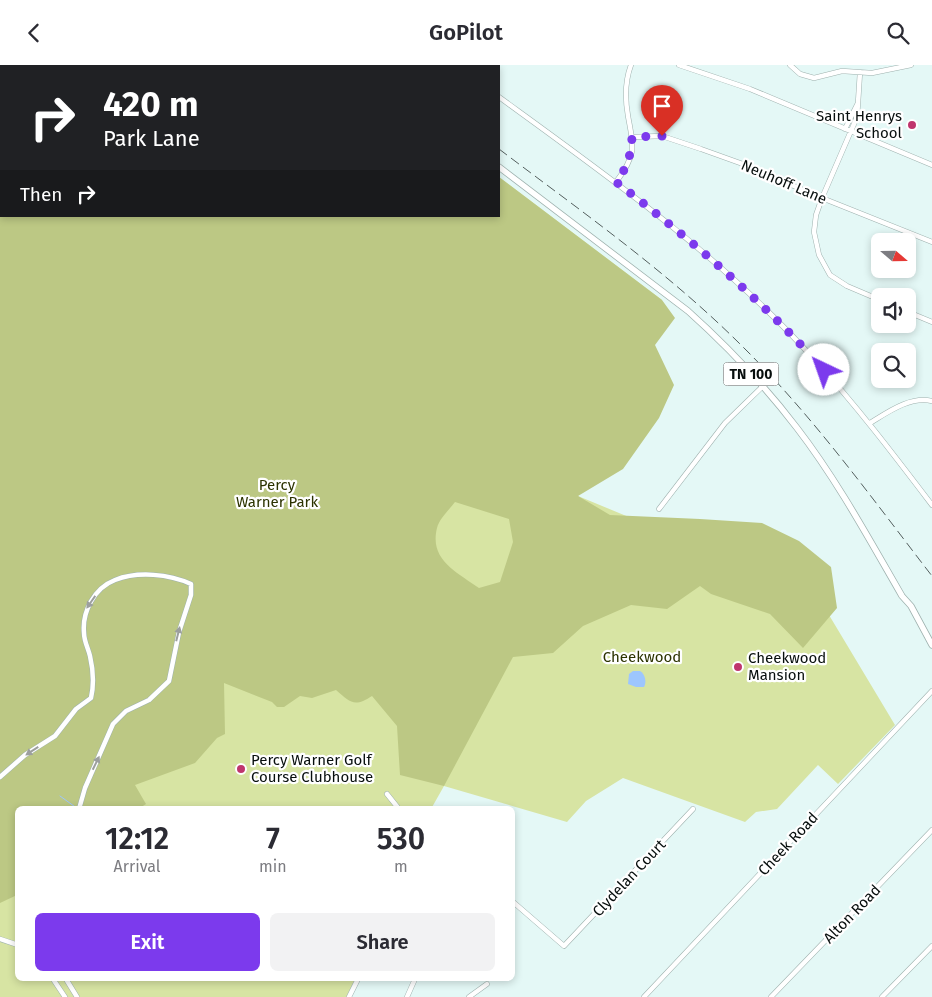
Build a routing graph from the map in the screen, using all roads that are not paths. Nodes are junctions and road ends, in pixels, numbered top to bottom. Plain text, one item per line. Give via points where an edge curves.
1 (631, 65) edge
2 (679, 65) edge
3 (790, 65) edge
4 (839, 65) edge
5 (908, 65) edge
6 (840, 71) junction
7 (860, 72) junction
8 (500, 98) edge
9 (858, 103) junction
10 (846, 129) junction
11 (851, 132) junction
12 (632, 137) junction
13 (932, 165) edge
14 (500, 168) edge
15 (616, 182) junction
16 (822, 198) junction
17 (932, 242) edge
18 (871, 296) edge
19 (916, 315) edge
20 (932, 322) edge
21 (763, 386) junction
22 (932, 401) edge
23 (870, 423) junction
24 (932, 505) edge
25 (659, 509) dead end
26 (932, 645) edge
27 (932, 691) edge
28 (0, 777) edge
29 (387, 794) dead end
30 (80, 806) edge
31 (397, 806) edge
32 (694, 809) dead end
33 (932, 830) edge
34 (515, 904) edge
35 (0, 939) edge
36 (15, 944) edge
37 (932, 946) edge
38 (54, 981) edge
39 (67, 981) edge
40 (357, 981) edge
41 (414, 981) edge
42 (487, 984) dead end
43 (65, 997) edge
44 (77, 997) edge
45 (349, 997) edge
46 (407, 997) edge
47 (469, 997) edge
48 (644, 997) edge
49 (772, 997) edge
50 (882, 997) edge

1 - 12 street via 626,94
2 - 10 street via 750,89
3 - 6 street via 810,77
4 - 6 street
5 - 7 street via 872,73
6 - 7 street
7 - 9 street
8 - 15 street
9 - 10 street
9 - 11 street
10 - 11 street
11 - 13 street
11 - 16 street
12 - 15 street via 632,153
12 - 16 street, Neuhoff Lane via 662,136 740,163
14 - 21 main road, TN 100 via 688,311
15 - 23 street via 686,237 750,294
16 - 17 street, Neuhoff Lane
16 - 18 street via 814,232 819,255 830,275
19 - 20 street
21 - 25 street via 725,423
21 - 26 main road, TN 100 via 826,469
22 - 23 street via 902,404
23 - 24 street
27 - 48 street, Cheek Road
30 -> 28 street via 113,724 169,681 191,584 165,576 140,576 114,581 90,601 85,612 84,634 90,657 91,698 76,709 55,736 25,755
29 - 31 street
32 - 34 street, Clydelan Court via 564,946
33 - 49 street, Alton Road
35 - 36 street
37 - 50 street
38 - 43 street
39 - 44 street
40 - 45 street
41 - 46 street
42 - 47 street

